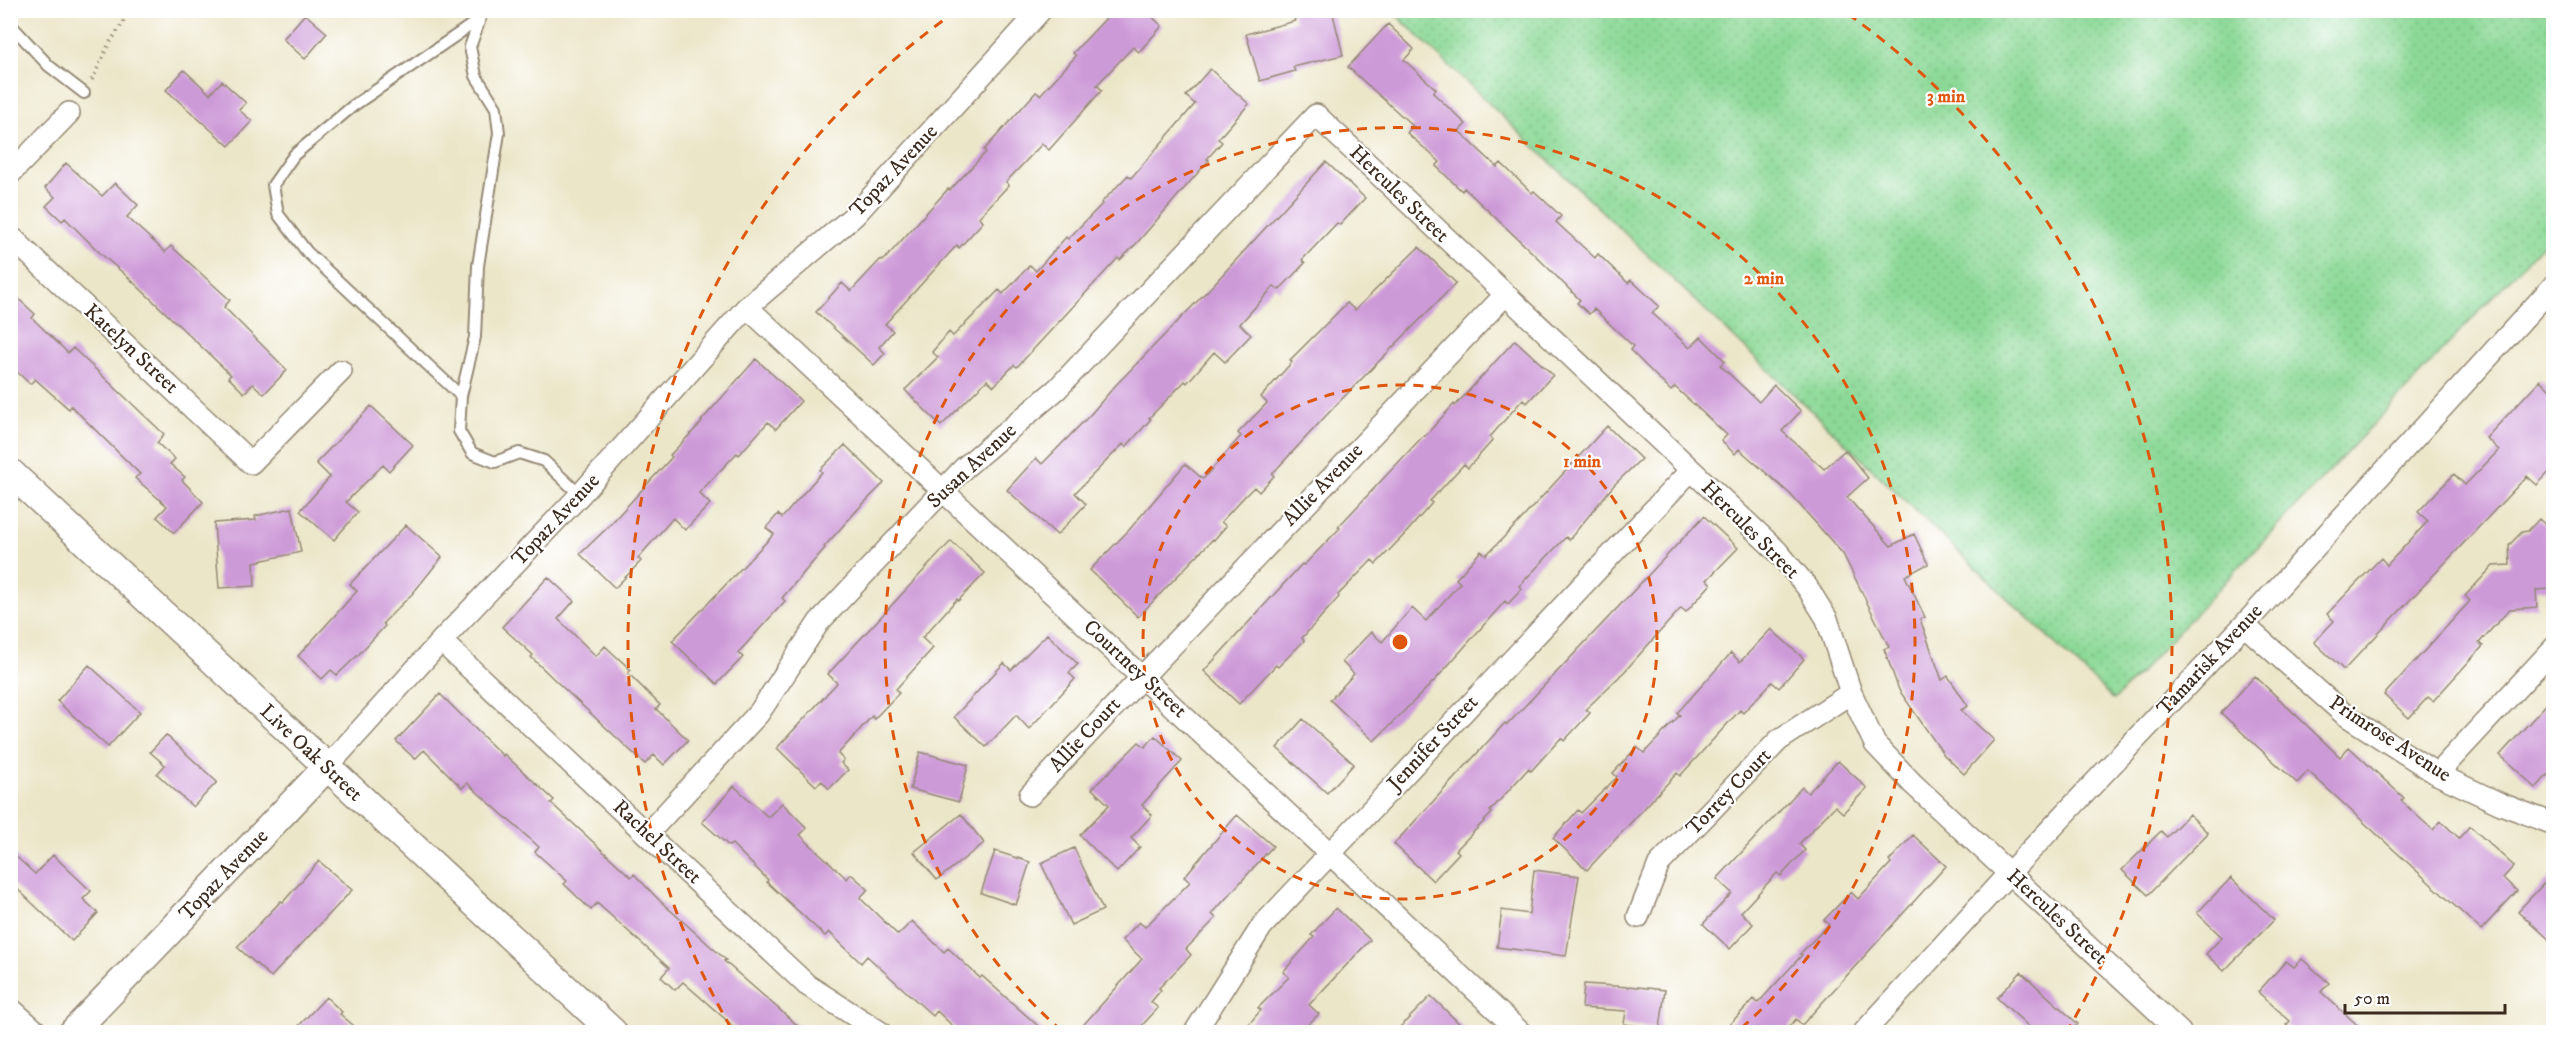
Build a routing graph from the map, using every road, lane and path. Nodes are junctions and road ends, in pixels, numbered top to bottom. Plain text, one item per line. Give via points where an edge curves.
1 (131, 10) edge
2 (488, 10) edge
3 (1041, 10) edge
4 (480, 19) junction
5 (10, 24) edge
6 (84, 93) joint
7 (69, 113) dead end
8 (1316, 115) joint
9 (10, 174) edge
10 (10, 236) edge
11 (2553, 285) edge
12 (1505, 295) junction
13 (747, 307) junction
14 (341, 371) dead end
15 (461, 396) junction
16 (1691, 470) junction
17 (10, 472) edge
18 (944, 489) junction
19 (580, 495) junction
20 (2244, 625) junction
21 (441, 641) junction
22 (2553, 648) edge
23 (1142, 675) junction
24 (1851, 693) junction
25 (327, 767) junction
26 (2437, 774) junction
27 (1030, 795) dead end
28 (2553, 824) edge
29 (648, 833) junction
30 (1329, 853) junction
31 (2010, 872) junction
32 (1638, 917) dead end
33 (10, 1008) edge
34 (2177, 1031) edge
35 (37, 1032) edge
36 (73, 1032) edge
37 (613, 1032) edge
38 (880, 1032) edge
39 (1195, 1032) edge
40 (1520, 1032) edge
41 (1864, 1032) edge

1 - 6 path
2 - 4 lane
3 - 13 street, Topaz Avenue via 855,216
4 - 15 lane via 470,47 476,76 496,108 499,133 478,266 475,337
4 - 15 lane via 353,106 294,155 273,184 278,214 307,252
5 - 6 lane via 49,66
7 - 9 street
8 - 12 street, Hercules Street
8 - 18 street, Susan Avenue via 1057,389
10 - 14 street, Katelyn Street via 251,463
11 - 20 street, Tamarisk Avenue
12 - 16 street, Hercules Street
12 - 23 street, Allie Avenue
13 - 18 street, Courtney Street
13 - 19 street, Topaz Avenue
15 - 19 lane via 459,431 472,453 495,462 519,453 544,460
16 - 24 street, Hercules Street via 1777,551 1807,587 1827,619
16 - 30 street, Jennifer Street
17 - 25 street, Live Oak Street
18 - 23 street, Courtney Street
18 - 29 street, Susan Avenue via 819,621 759,713
19 - 21 street, Topaz Avenue
20 - 26 street, Primrose Avenue via 2344,714
20 - 31 street, Tamarisk Avenue
21 - 25 street, Topaz Avenue
21 - 29 street, Rachel Street
22 - 26 street
23 - 27 street, Allie Court
23 - 30 street, Courtney Street
24 - 31 street, Hercules Street via 1875,744
24 - 32 street, Torrey Court via 1779,740 1659,864
25 - 36 street, Topaz Avenue
25 - 37 street, Live Oak Street
26 - 28 street, Primrose Avenue
29 - 38 street, Rachel Street via 807,985
30 - 39 street, Jennifer Street via 1262,926
30 - 40 street, Courtney Street
31 - 34 street, Hercules Street
31 - 41 street, Tamarisk Avenue
33 - 35 street

